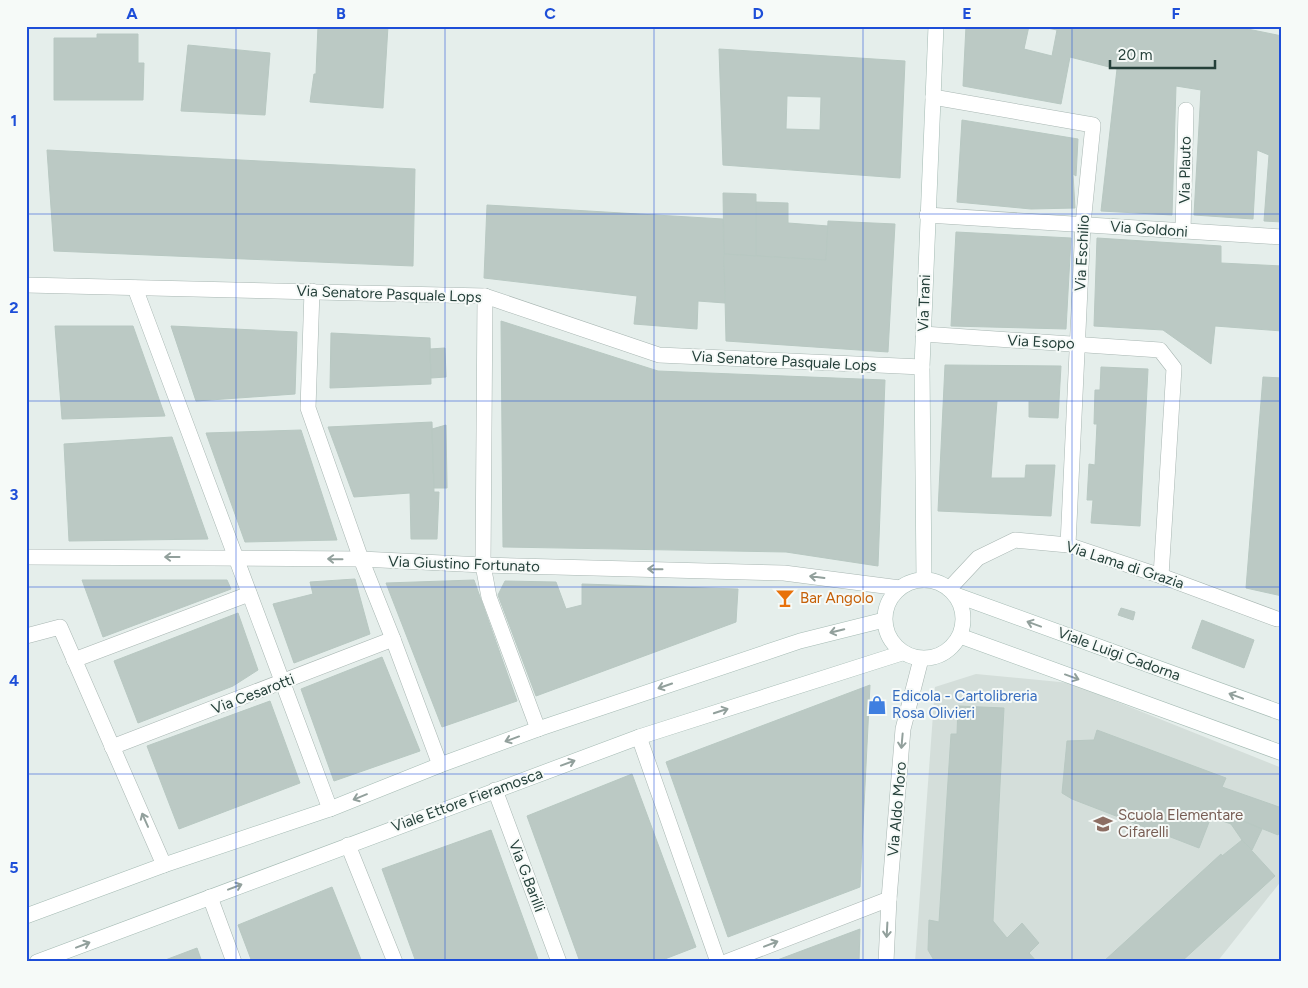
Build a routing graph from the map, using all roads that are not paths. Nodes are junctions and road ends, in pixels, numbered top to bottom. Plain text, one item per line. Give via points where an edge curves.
1 (936, 26) edge
2 (933, 97) junction
3 (1186, 110) dead end
4 (927, 215) junction
5 (1083, 224) junction
6 (1183, 231) junction
7 (1282, 237) edge
8 (26, 285) edge
9 (135, 288) junction
10 (312, 291) junction
11 (485, 296) junction
12 (923, 334) junction
13 (1077, 344) junction
14 (922, 367) junction
15 (1068, 545) junction
16 (26, 557) edge
17 (235, 558) junction
18 (361, 559) junction
19 (483, 565) junction
20 (1162, 576) junction
21 (924, 580) junction
22 (900, 588) junction
23 (952, 592) junction
24 (249, 594) junction
25 (1282, 619) edge
26 (884, 620) junction
27 (26, 636) edge
28 (960, 636) junction
29 (394, 639) junction
30 (902, 653) junction
31 (921, 659) junction
32 (74, 660) junction
33 (284, 682) junction
34 (1282, 713) edge
35 (538, 729) junction
36 (639, 737) junction
37 (112, 747) junction
38 (1282, 753) edge
39 (440, 765) junction
40 (495, 790) junction
41 (330, 809) junction
42 (348, 845) junction
43 (164, 865) junction
44 (210, 897) junction
45 (889, 899) junction
46 (26, 916) edge
47 (37, 962) edge
48 (234, 962) edge
49 (395, 962) edge
50 (559, 962) edge
51 (718, 962) edge
52 (726, 962) edge
53 (886, 962) edge

1 - 2 street, Via Trani
2 - 4 street, Via Trani
2 - 5 street, Via Eschilio via 1093,125
3 - 6 street, Via Plauto
4 - 5 street, Via Goldoni
4 - 12 street, Via Trani
5 - 6 street, Via Goldoni
5 - 13 street, Via Eschilio
6 - 7 street, Via Goldoni
8 - 9 street, Via Senatore Pasquale Lops
9 - 10 street, Via Senatore Pasquale Lops
9 - 17 street
10 - 11 street, Via Senatore Pasquale Lops
10 - 18 street via 308,408
11 - 14 street, Via Senatore Pasquale Lops via 659,355
11 - 19 street
12 - 13 street, Via Esopo
12 - 14 street, Via Trani
13 - 15 street, Via Eschilio
13 - 20 street, Via Esopo via 1160,350 1174,368
14 - 21 street, Via Trani
15 - 20 street, Via Lama di Grazia
15 - 23 street, Via Lama di Grazia via 1015,540 978,558
17 -> 16 street, Via Giustino Fortunato
18 -> 17 street, Via Giustino Fortunato
17 - 24 street
18 - 19 street, Via Giustino Fortunato
18 - 29 street
22 -> 19 street, Via Giustino Fortunato via 784,573
19 - 35 street via 489,597
20 - 25 street, Via Lama di Grazia
21 - 22 street via 916,580
21 - 23 street, Viale Luigi Cadorna via 942,584
22 - 26 street via 887,604
23 - 28 street via 962,609
34 -> 23 street, Viale Luigi Cadorna
24 - 32 street
24 - 33 street
26 - 30 street via 886,633
26 -> 35 street via 800,640
27 - 32 street via 60,627
28 - 31 street via 946,653
28 -> 38 street
29 - 33 street, Via Cesarotti
29 - 39 street
30 - 31 street
36 -> 30 street, Viale Ettore Fieramosca
31 -> 45 street, Via Aldo Moro via 903,729
32 - 37 street
33 - 37 street, Via Cesarotti
33 - 41 street
35 -> 39 street
40 -> 36 street, Viale Ettore Fieramosca
36 - 51 street
43 -> 37 street
39 -> 41 street
40 - 42 street, Viale Ettore Fieramosca
40 - 50 street, Via G.Barilli
41 - 43 street
44 -> 42 street, Viale Ettore Fieramosca
42 - 49 street
43 - 46 street
47 -> 44 street, Viale Ettore Fieramosca
44 - 48 street
52 -> 45 street
45 -> 53 street, Via Aldo Moro

